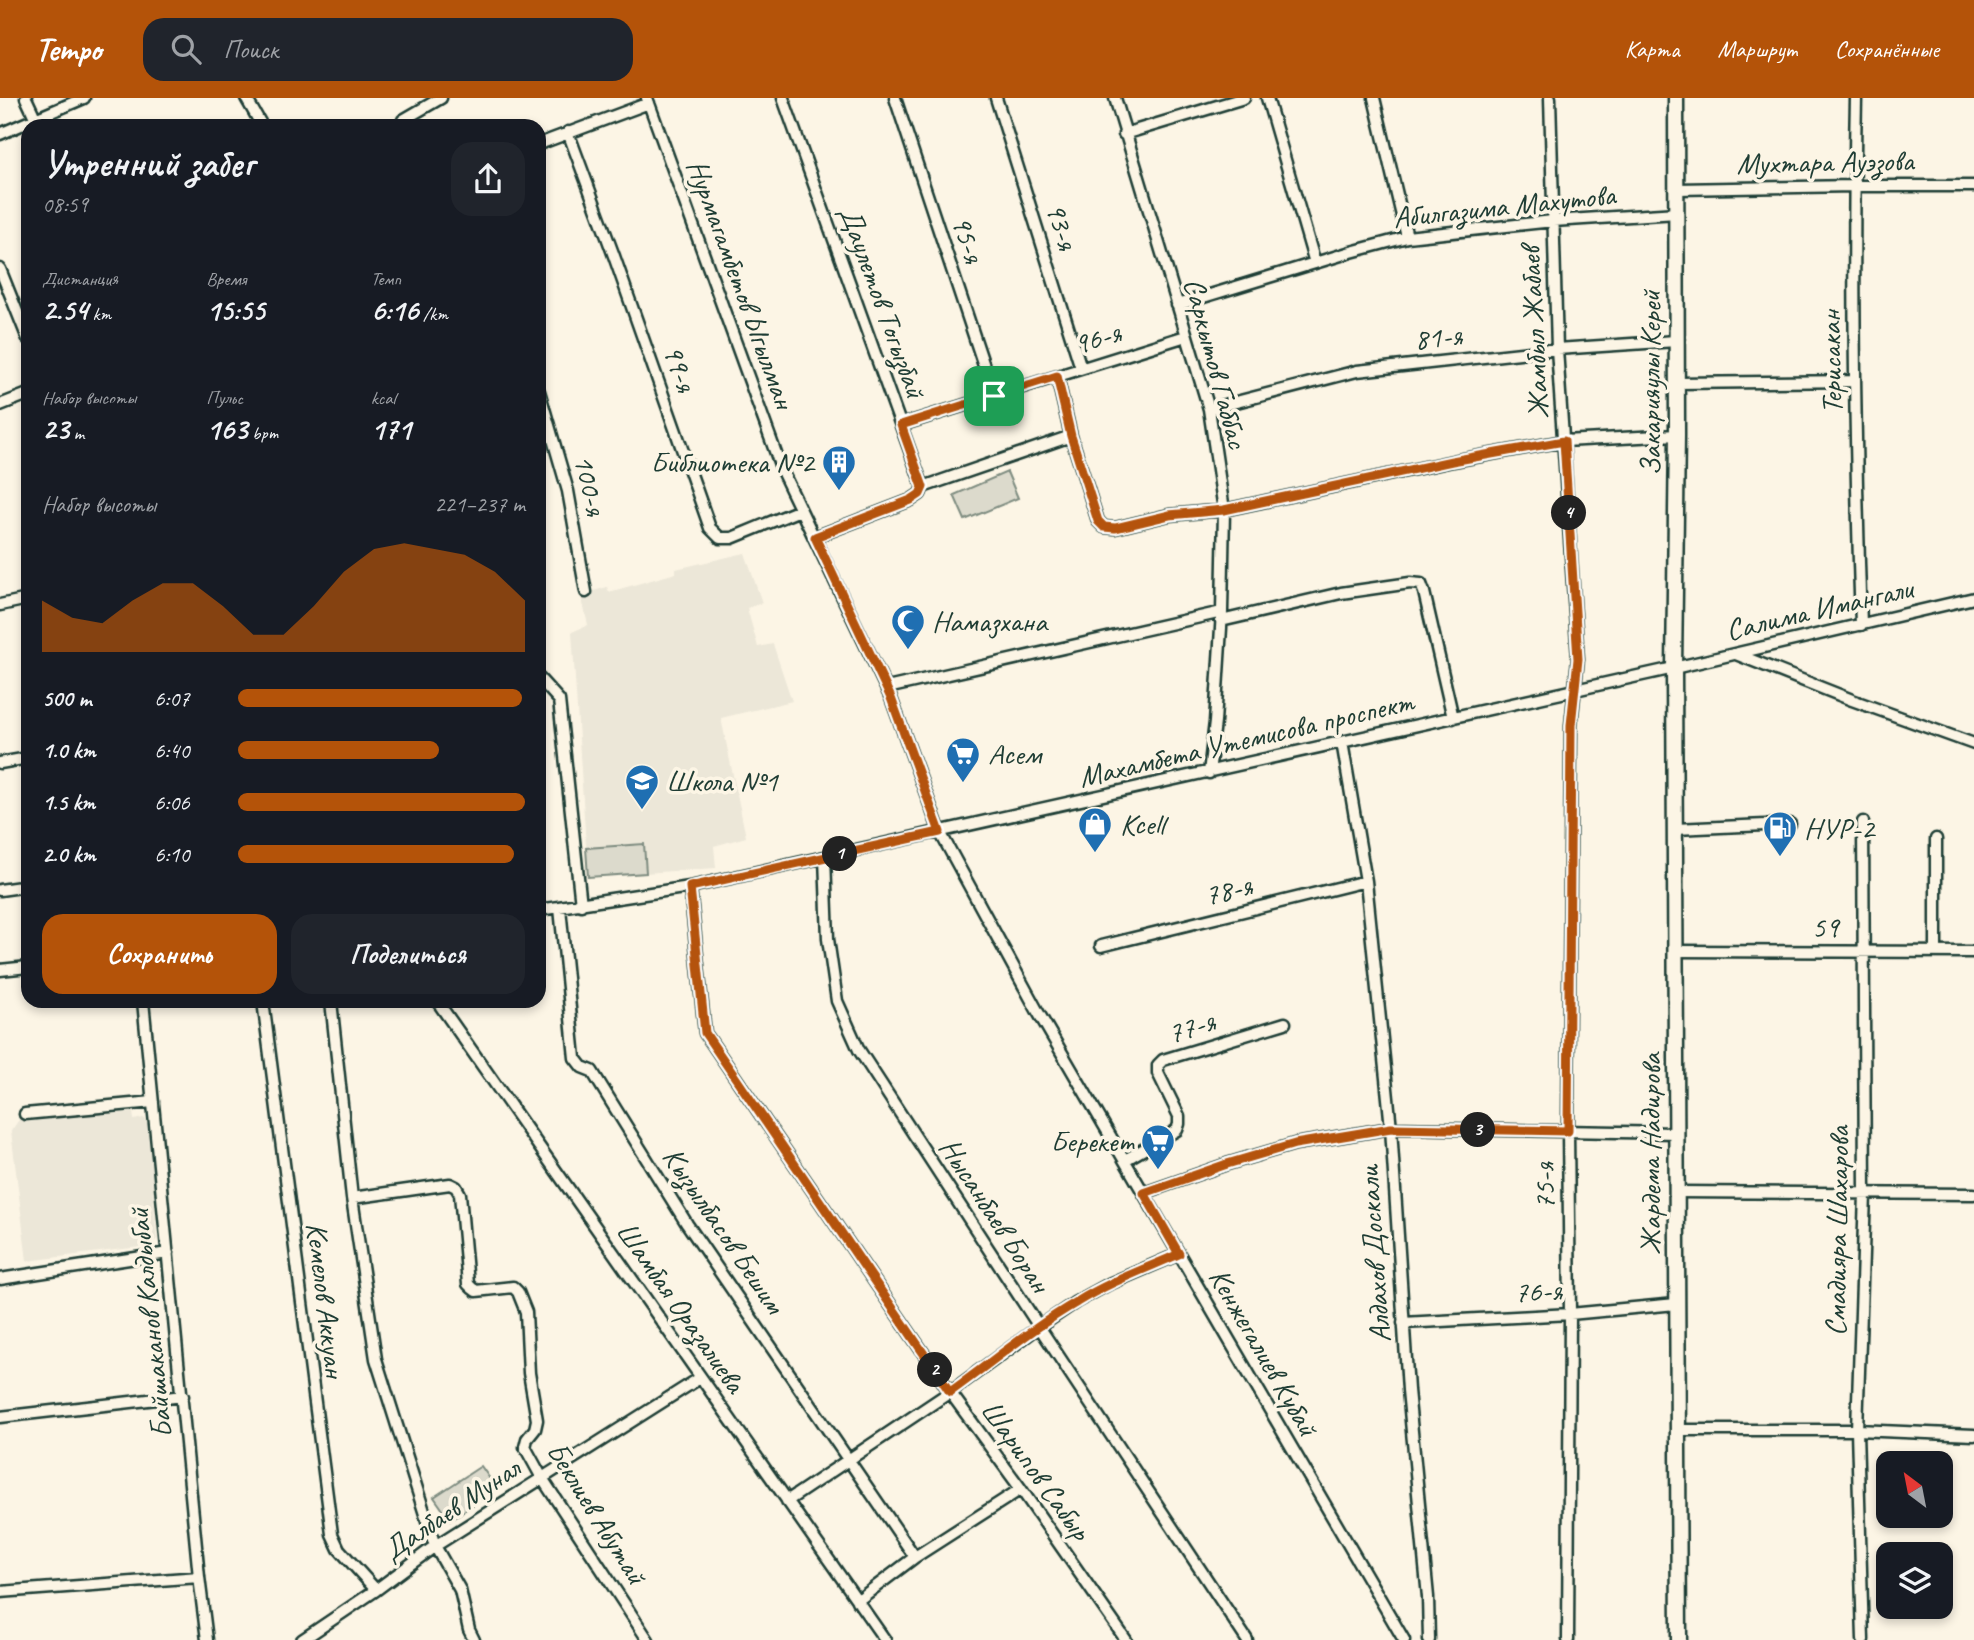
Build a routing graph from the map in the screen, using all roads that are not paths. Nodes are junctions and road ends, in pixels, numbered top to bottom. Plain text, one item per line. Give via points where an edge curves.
1 (26, 98) edge
2 (84, 98) edge
3 (246, 98) edge
4 (441, 98) edge
5 (783, 98) edge
6 (895, 98) edge
7 (996, 98) edge
8 (1115, 98) edge
9 (1244, 98) edge
10 (1267, 98) edge
11 (1374, 98) edge
12 (1550, 98) edge
13 (1676, 98) edge
14 (1856, 98) edge
15 (648, 101) edge
16 (36, 119) edge
17 (43, 119) edge
18 (258, 119) edge
19 (405, 119) edge
20 (21, 127) edge
21 (568, 132) junction
22 (0, 134) edge
23 (1124, 134) junction
24 (546, 141) edge
25 (1854, 186) junction
26 (1974, 186) edge
27 (1677, 189) junction
28 (1677, 214) junction
29 (1553, 221) junction
30 (1407, 237) junction
31 (1315, 263) junction
32 (1, 274) edge
33 (1177, 305) junction
34 (21, 323) edge
35 (1186, 336) junction
36 (1676, 341) junction
37 (1557, 349) junction
38 (1081, 368) junction
39 (1057, 376) junction
40 (1855, 381) junction
41 (1677, 383) junction
42 (994, 396) junction
43 (21, 397) edge
44 (0, 405) edge
45 (1209, 409) junction
46 (546, 415) edge
47 (901, 425) junction
48 (1677, 435) junction
49 (1071, 436) junction
50 (1564, 441) junction
51 (923, 487) junction
52 (800, 510) junction
53 (1224, 510) junction
54 (815, 537) junction
55 (586, 592) dead end
56 (1974, 598) edge
57 (21, 601) edge
58 (0, 606) edge
59 (1222, 616) junction
60 (1861, 625) junction
61 (1736, 653) junction
62 (1674, 668) junction
63 (546, 686) edge
64 (887, 688) junction
65 (1575, 690) junction
66 (1453, 718) junction
67 (1342, 742) junction
68 (1974, 744) edge
69 (21, 759) edge
70 (0, 763) edge
71 (1209, 773) junction
72 (1863, 822) dead end
73 (1790, 824) dead end
74 (1675, 829) junction
75 (940, 832) junction
76 (1936, 839) dead end
77 (825, 857) junction
78 (1366, 881) junction
79 (21, 887) edge
80 (690, 887) junction
81 (0, 890) edge
82 (581, 905) junction
83 (561, 908) junction
84 (546, 909) edge
85 (1101, 946) dead end
86 (1676, 951) junction
87 (1863, 951) junction
88 (1936, 951) junction
89 (1974, 951) edge
90 (21, 968) edge
91 (0, 970) edge
92 (144, 1008) edge
93 (264, 1008) edge
94 (332, 1008) edge
95 (442, 1008) edge
96 (1285, 1023) dead end
97 (153, 1101) junction
98 (25, 1114) dead end
99 (1391, 1128) junction
100 (1568, 1131) junction
101 (1677, 1133) junction
102 (1125, 1160) junction
103 (1677, 1192) junction
104 (1144, 1193) junction
105 (1865, 1194) junction
106 (1974, 1194) edge
107 (352, 1198) junction
108 (168, 1253) junction
109 (1179, 1254) junction
110 (0, 1279) edge
111 (1676, 1304) junction
112 (1570, 1314) junction
113 (1403, 1323) junction
114 (1039, 1327) junction
115 (700, 1378) junction
116 (950, 1392) junction
117 (183, 1396) junction
118 (0, 1417) edge
119 (1678, 1430) junction
120 (1857, 1430) junction
121 (1974, 1435) edge
122 (848, 1458) junction
123 (542, 1478) junction
124 (1021, 1489) junction
125 (787, 1501) junction
126 (435, 1546) junction
127 (915, 1557) junction
128 (199, 1577) junction
129 (376, 1590) junction
130 (0, 1592) edge
131 (857, 1601) junction
132 (208, 1640) edge
133 (302, 1640) edge
134 (474, 1640) edge
135 (648, 1640) edge
136 (885, 1640) edge
137 (1126, 1640) edge
138 (1247, 1640) edge
139 (1404, 1640) edge
140 (1429, 1640) edge
141 (1568, 1640) edge
142 (1679, 1640) edge
143 (1863, 1640) edge

1 - 16 street
2 - 17 street
3 - 18 street
4 - 19 street
5 - 47 street, Даулетов Тогызбай
6 - 42 street, 95-я
7 - 38 street, 93-я
8 - 23 street, Саркытов Габбас
9 - 23 street
10 - 31 street
11 - 30 street
12 - 29 street, Жамбыл Жабаев
13 - 27 highway, Закарияулы Керей
14 - 25 street, Терисакан
15 - 21 street
15 - 52 street, Нурмагамбетов Ыгылман
20 - 22 street
21 - 24 street
21 - 52 street, 99-я via 710,527 720,538 732,538
23 - 33 street, Саркытов Габбас
25 - 26 street, Мухтара Ауэзова
25 - 27 street, Мухтара Ауэзова
25 - 40 street, Терисакан
27 - 28 highway, Закарияулы Керей
28 - 29 street, Абилгазима Махутова
28 - 36 highway, Закарияулы Керей
29 - 30 street, Абилгазима Махутова
29 - 37 street, Жамбыл Жабаев
30 - 31 street, Абилгазима Махутова
31 - 33 street, Абилгазима Махутова
32 - 34 street
33 - 35 street, Саркытов Габбас
35 - 38 street, 96-я
35 - 45 street, Саркытов Габбас
36 - 37 street, 81-я
36 - 41 highway, Закарияулы Керей
37 - 45 street, 81-я via 1357,371
37 - 50 street, Жамбыл Жабаев
38 - 39 street, 96-я
39 - 42 street, 96-я
39 - 49 street
40 - 41 street
40 - 60 street, Терисакан
41 - 48 highway, Закарияулы Керей
42 - 47 street, 96-я
43 - 44 street
45 - 53 street, Саркытов Габбас
46 - 55 street, 100-я via 568,491
47 - 51 street, Даулетов Тогызбай
48 - 50 street
48 - 62 highway, Закарияулы Керей
49 - 51 street
49 - 53 street via 1098,521 1104,527
50 - 53 street
50 - 65 street, Жамбыл Жабаев via 1578,659
51 - 54 street via 911,500
52 - 54 street, Нурмагамбетов Ыгылман
53 - 59 street, Саркытов Габбас
54 - 64 street, Нурмагамбетов Ыгылман
56 - 60 street, Салима Имангали
57 - 58 street
59 - 64 street
59 - 66 street via 1341,593 1421,584
59 - 71 street, Саркытов Габбас
60 - 61 street, Салима Имангали
61 - 62 street, Салима Имангали
61 - 68 street
62 - 65 street, Махамбета Утемисова проспект
62 - 74 highway, Жардема Надирова
63 - 82 street via 559,700
64 - 75 street, Нурмагамбетов Ыгылман
65 - 66 street, Махамбета Утемисова проспект
65 - 100 street, 75-я
66 - 67 street, Махамбета Утемисова проспект
67 - 71 street, Махамбета Утемисова проспект
67 - 78 street, Алдахов Доскали
69 - 70 street
71 - 75 street, Махамбета Утемисова проспект
72 - 87 street, Смадияра Шахарова
73 - 74 street
74 - 86 highway, Жардема Надирова
75 - 77 street, Махамбета Утемисова проспект
75 - 102 street, Кенжегалиев Кубай
76 - 88 street
77 - 80 street, Махамбета Утемисова проспект
77 - 114 street, Нысанбаев Боран via 836,1002 859,1050
78 - 85 street, 78-я
78 - 99 street, Алдахов Доскали
79 - 81 street
80 - 82 street, Махамбета Утемисова проспект
80 - 116 street, Шарипов Сабыр via 705,1033
82 - 83 street, Махамбета Утемисова проспект
83 - 84 street, Махамбета Утемисова проспект
83 - 122 street, Кызылбасов Бешим via 575,1058 592,1071 687,1224
86 - 87 street, 59
86 - 101 highway, Жардема Надирова
87 - 88 street, 59
87 - 105 street, Смадияра Шахарова
88 - 89 street, 59
90 - 91 street
92 - 97 street, Байшаканов Калдыбай
93 - 129 street, Кемелов Аккуан via 332,1534 339,1549
94 - 107 street, Кемелов Аккуан
95 - 115 street, Шамбая Оразалиева
96 - 102 street, 77-я via 1163,1060 1158,1073 1180,1124
97 - 98 street
97 - 108 street, Байшаканов Калдыбай
99 - 100 street
99 - 104 street via 1295,1144
99 - 113 street, Алдахов Доскали
100 - 101 street
100 - 112 street, 75-я
101 - 103 highway, Жардема Надирова
102 - 104 street, Кенжегалиев Кубай
103 - 105 street
103 - 111 highway, Жардема Надирова
104 - 109 street, Кенжегалиев Кубай
105 - 106 street
105 - 120 street, Смадияра Шахарова
107 - 123 street, Беклиев Абутай via 450,1184 456,1187 468,1284 476,1291 513,1287 526,1312 531,1398 537,1420 525,1447
107 - 126 street, Кемелов Аккуан via 376,1359
108 - 110 street
108 - 117 street, Байшаканов Калдыбай
109 - 114 street via 1109,1284
109 - 139 street, Кенжегалиев Кубай
111 - 112 street, 76-я
111 - 119 highway, Жардема Надирова
112 - 113 street, 76-я
112 - 141 street, 75-я
113 - 140 street, Алдахов Доскали
114 - 116 street
114 - 138 street, Нысанбаев Боран
115 - 123 street, Далбаев Мунал
115 - 125 street, Шамбая Оразалиева
116 - 122 street
116 - 124 street, Шарипов Сабыр
117 - 118 street
117 - 128 street, Байшаканов Калдыбай
119 - 120 street
119 - 142 highway, Жардема Надирова
120 - 121 street
120 - 143 street, Смадияра Шахарова
122 - 125 street
122 - 127 street, Кызылбасов Бешим
123 - 126 street, Далбаев Мунал
123 - 135 street, Беклиев Абутай
124 - 127 street
124 - 137 street, Шарипов Сабыр
125 - 131 street, Шамбая Оразалиева
126 - 129 street, Далбаев Мунал
126 - 134 street, Кемелов Аккуан via 460,1590
127 - 131 street
128 - 130 street
128 - 132 street, Байшаканов Калдыбай
129 - 133 street, Далбаев Мунал
131 - 136 street, Шамбая Оразалиева

